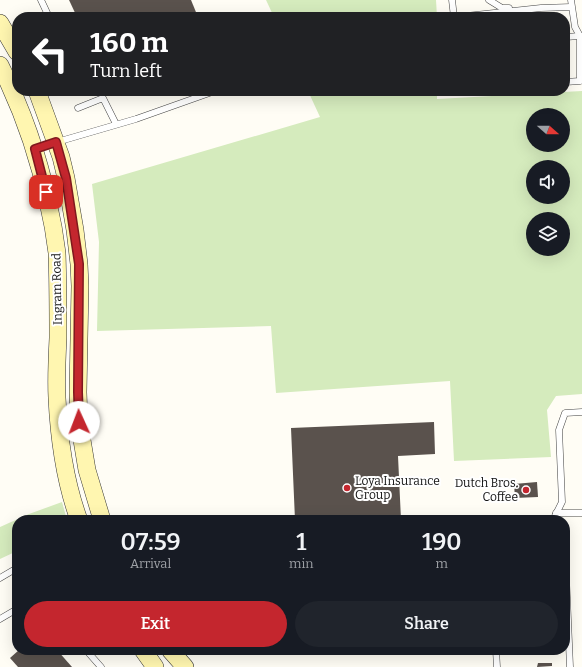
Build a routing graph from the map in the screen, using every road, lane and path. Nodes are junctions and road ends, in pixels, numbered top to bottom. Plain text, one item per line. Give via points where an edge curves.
1 (41, 0) edge
2 (452, 0) edge
3 (489, 0) edge
4 (571, 0) edge
5 (571, 7) junction
6 (541, 8) junction
7 (47, 12) edge
8 (454, 12) edge
9 (503, 12) edge
10 (0, 23) edge
11 (581, 36) edge
12 (570, 37) edge
13 (12, 43) edge
14 (0, 65) edge
15 (570, 82) edge
16 (12, 88) edge
17 (15, 96) edge
18 (39, 96) edge
19 (201, 96) edge
20 (78, 108) dead end
21 (116, 124) junction
22 (56, 142) junction
23 (35, 149) junction
24 (78, 375) junction
25 (57, 376) junction
26 (582, 412) edge
27 (556, 513) joint
28 (582, 513) edge
29 (77, 515) edge
30 (100, 515) edge
31 (560, 515) edge
32 (570, 516) edge
33 (12, 571) edge
34 (0, 578) edge
35 (12, 612) edge
36 (0, 619) edge
37 (91, 655) edge
38 (147, 655) edge
39 (174, 655) edge
40 (496, 655) edge
41 (569, 655) edge
42 (102, 667) edge
43 (155, 667) edge
44 (184, 667) edge
45 (497, 667) edge
46 (570, 667) edge

1 - 7 lane
2 - 8 lane
3 - 6 lane via 502,8
4 - 5 lane
5 - 6 lane
5 - 11 lane via 574,27
6 - 9 lane
10 - 13 main road
11 - 12 lane
11 - 15 lane via 580,82
14 - 16 main road, Ingram Road
17 - 23 main road, Ingram Road
18 - 22 main road, Ingram Road
19 - 21 lane
20 - 21 lane via 104,98
21 - 22 lane
22 - 23 main road
22 - 24 main road, Ingram Road via 66,178 79,264
23 - 25 main road, Ingram Road via 52,218 56,250
24 - 25 main road
24 - 30 main road, Ingram Road via 79,422 87,470
25 - 29 main road, Ingram Road via 64,465
26 - 27 lane via 565,413 559,430 562,502
27 - 31 lane
28 - 32 lane
33 - 34 lane
35 - 36 lane
37 - 42 lane
38 - 43 main road
39 - 44 main road
40 - 45 lane
41 - 46 lane

